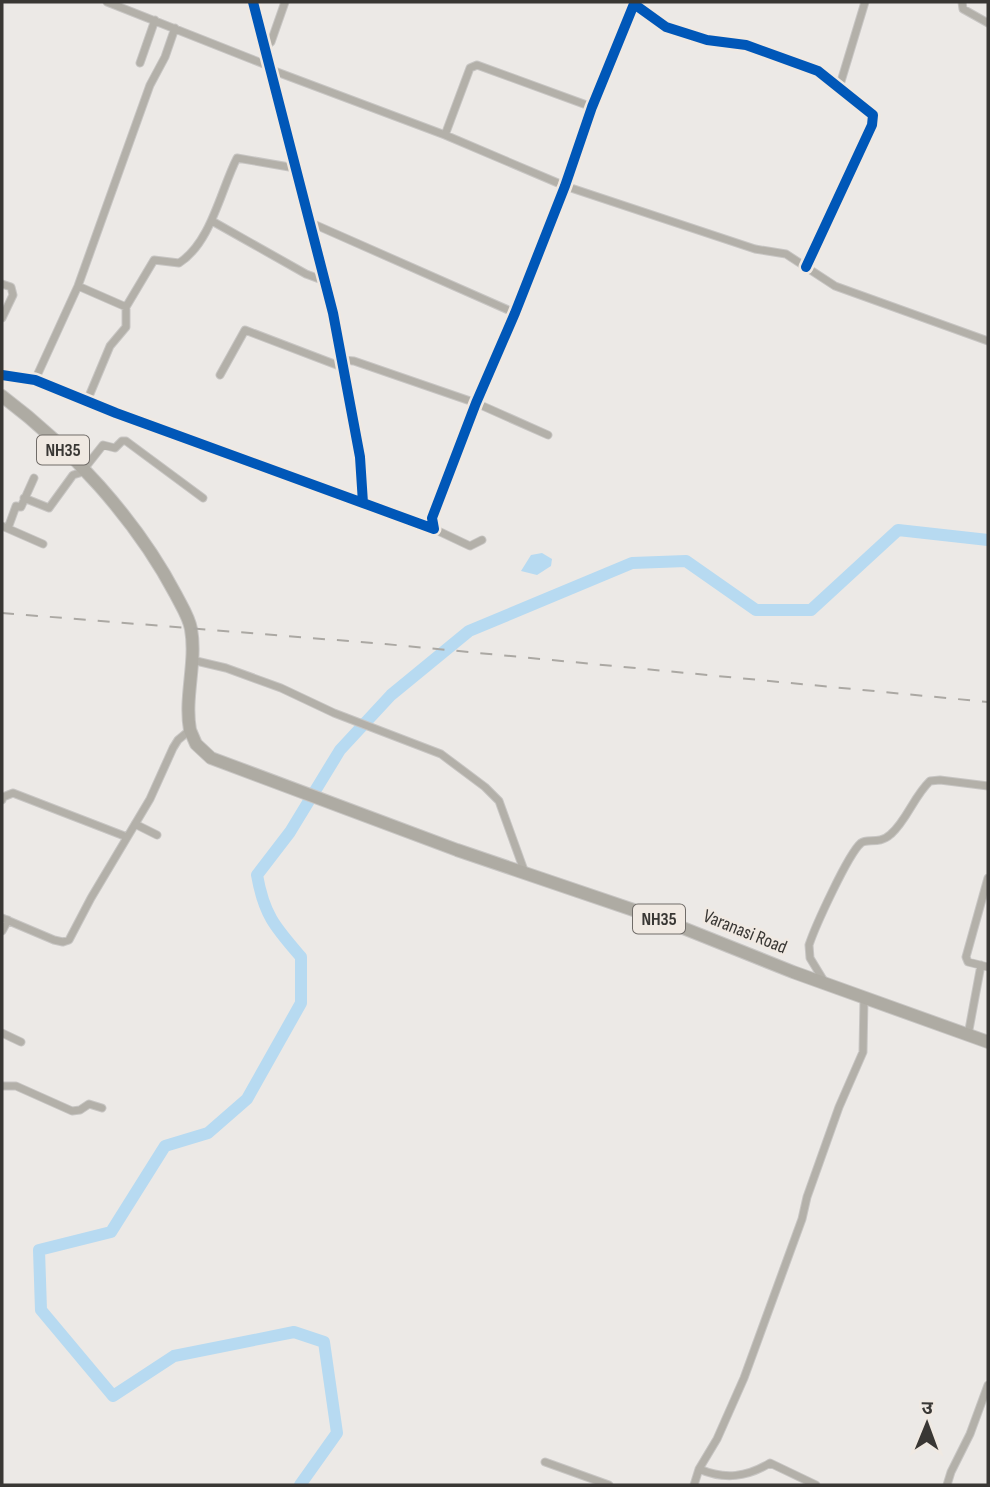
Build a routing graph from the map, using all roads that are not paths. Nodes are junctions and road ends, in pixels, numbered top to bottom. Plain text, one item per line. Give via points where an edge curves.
1 (107, 2) edge
2 (253, 2) edge
3 (285, 2) edge
4 (865, 2) edge
5 (962, 2) edge
6 (632, 3) edge
7 (155, 20) junction
8 (988, 23) edge
9 (175, 28) junction
10 (264, 47) junction
11 (140, 63) dead end
12 (269, 68) junction
13 (839, 88) junction
14 (592, 107) junction
15 (445, 135) junction
16 (295, 168) junction
17 (565, 186) junction
18 (212, 220) junction
19 (309, 222) junction
20 (806, 267) junction
21 (325, 281) junction
22 (2, 284) edge
23 (78, 286) junction
24 (126, 307) junction
25 (515, 313) junction
26 (2, 318) edge
27 (988, 341) edge
28 (342, 363) junction
29 (2, 375) edge
30 (220, 375) dead end
31 (35, 380) junction
32 (3, 401) edge
33 (87, 401) junction
34 (476, 403) junction
35 (548, 435) dead end
36 (85, 470) junction
37 (34, 478) dead end
38 (24, 498) junction
39 (202, 498) dead end
40 (363, 503) junction
41 (5, 527) edge
42 (434, 528) junction
43 (482, 540) dead end
44 (43, 544) dead end
45 (191, 660) junction
46 (190, 730) junction
47 (988, 786) edge
48 (2, 800) edge
49 (135, 824) junction
50 (157, 835) dead end
51 (127, 837) junction
52 (525, 873) junction
53 (988, 878) edge
54 (5, 919) edge
55 (2, 931) edge
56 (984, 966) edge
57 (826, 985) junction
58 (864, 998) junction
59 (2, 1033) edge
60 (968, 1035) junction
61 (21, 1042) dead end
62 (988, 1042) edge
63 (2, 1086) edge
64 (102, 1108) dead end
65 (988, 1385) edge
66 (545, 1462) dead end
67 (699, 1469) junction
68 (609, 1485) edge
69 (694, 1485) edge
70 (816, 1485) edge
71 (947, 1485) edge

1 - 7 street
2 - 10 street
3 - 10 street via 271,42
4 - 13 street
5 - 8 street via 963,9
6 - 13 street via 666,27 784,58 818,71
6 - 14 street
7 - 9 street
7 - 11 street
9 - 12 street
9 - 23 street
10 - 12 street
12 - 15 street
12 - 16 street
13 - 20 street via 873,115 873,121
14 - 15 street via 477,65 470,68
14 - 17 street
15 - 17 street
16 - 18 street via 237,158
16 - 19 street
17 - 20 street via 755,249 781,253
17 - 25 street
18 - 21 street
18 - 24 street via 184,260 155,260
19 - 21 street
19 - 25 street
20 - 27 street via 835,286
21 - 28 street
22 - 26 street via 11,287 13,295
23 - 24 street
23 - 31 street
24 - 33 street via 126,327 110,346
25 - 34 street
28 - 30 street via 245,330
28 - 34 street via 355,361
28 - 40 street via 360,457
29 - 31 street
31 - 33 street
32 - 36 highway, NH35
33 - 40 street
34 - 35 street
34 - 42 street via 432,519
36 - 38 street via 73,475 49,508
36 - 39 street via 103,445 116,448 126,441
36 - 45 highway, NH35 via 160,568 184,611 191,629
37 - 38 street
38 - 41 street
40 - 42 street
41 - 44 street
42 - 43 street via 470,546
45 - 46 highway, NH35
45 - 52 street via 273,684 441,754 496,797
46 - 49 street via 173,748
46 - 52 highway, Varanasi Road / NH35 via 196,744 211,758
47 - 57 street via 930,781 891,834 859,845 809,945 810,957
48 - 51 street via 13,793
49 - 50 street
49 - 51 street
51 - 54 street via 69,940 58,941
52 - 57 highway, Varanasi Road / NH35 via 663,920
53 - 56 street via 966,957 968,962
54 - 55 street
56 - 60 street
57 - 58 highway, Varanasi Road / NH35
58 - 60 highway, Varanasi Road / NH35
58 - 67 street via 862,1056 839,1107 747,1371
59 - 61 street
60 - 62 highway, Varanasi Road / NH35
63 - 64 street via 16,1086 72,1111 89,1104
65 - 71 street
66 - 68 street
67 - 69 street
67 - 70 street via 722,1477 760,1470 770,1463

